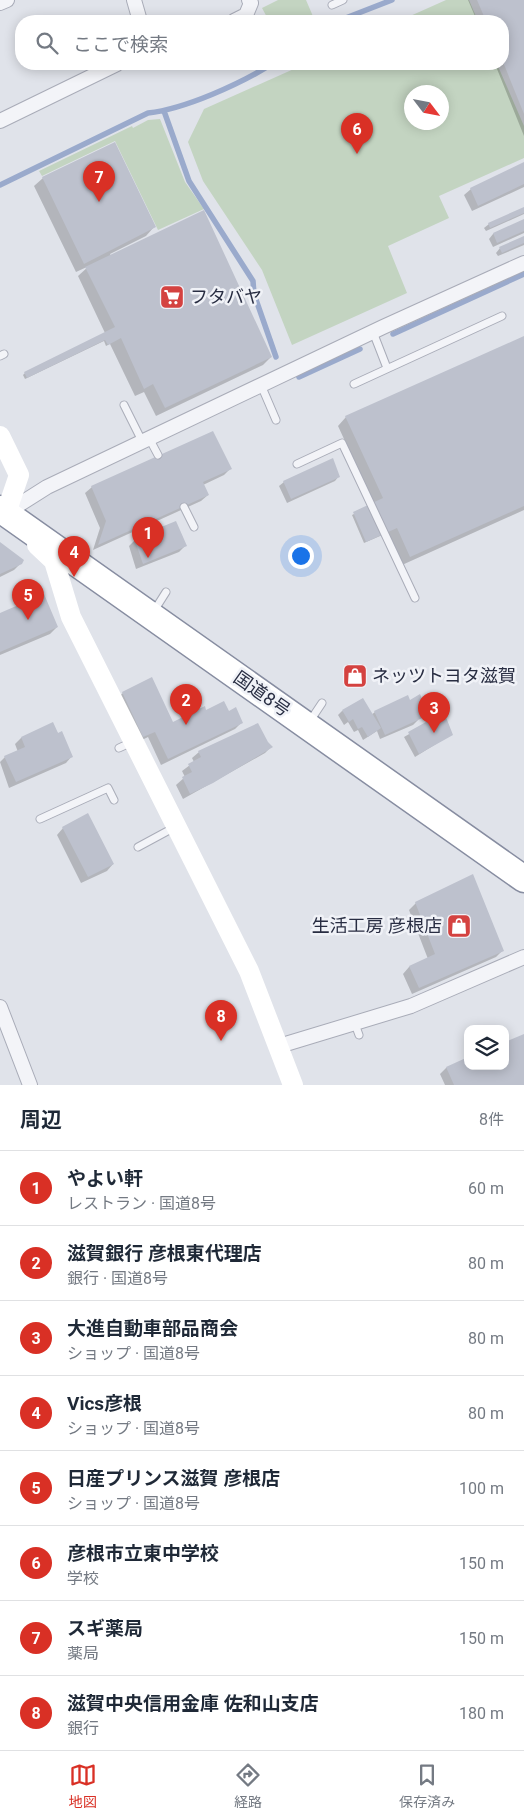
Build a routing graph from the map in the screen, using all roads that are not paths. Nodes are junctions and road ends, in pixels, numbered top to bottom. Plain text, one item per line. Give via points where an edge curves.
1 (6, 0) edge
2 (134, 0) edge
3 (249, 0) edge
4 (343, 0) edge
5 (0, 3) edge
6 (332, 5) dead end
7 (138, 15) edge
8 (246, 15) edge
9 (105, 70) edge
10 (0, 121) edge
11 (524, 263) edge
12 (502, 316) dead end
13 (372, 332) junction
14 (387, 368) junction
15 (354, 384) dead end
16 (261, 385) junction
17 (124, 405) dead end
18 (276, 420) dead end
19 (0, 436) edge
20 (146, 440) junction
21 (158, 456) dead end
22 (297, 464) dead end
23 (184, 507) dead end
24 (3, 511) edge
25 (194, 527) dead end
26 (166, 592) dead end
27 (415, 598) dead end
28 (151, 615) junction
29 (322, 703) dead end
30 (307, 726) junction
31 (114, 800) dead end
32 (40, 819) dead end
33 (176, 827) junction
34 (138, 847) dead end
35 (524, 879) edge
36 (524, 957) edge
37 (0, 1007) edge
38 (279, 1046) junction
39 (30, 1085) edge
40 (293, 1085) edge

1 - 5 street
2 - 7 street
3 - 8 street via 251,3
4 - 6 lane
9 - 10 street
11 - 13 street
12 - 14 lane
13 - 14 lane
13 - 16 street
14 - 15 lane
16 - 18 lane
16 - 20 street
17 - 20 lane
19 - 24 street via 19,475
20 - 21 lane
20 - 24 street
22 - 27 lane via 342,443
23 - 25 lane
24 - 28 highway, 国道8号
24 - 33 street via 54,561 71,617 126,745
26 - 28 lane
28 - 30 highway, 国道8号
29 - 30 lane
30 - 35 highway, 国道8号
31 - 32 lane via 108,788
33 - 34 lane
33 - 38 street via 249,971
36 - 38 street via 357,1030
37 - 39 street
38 - 40 street

